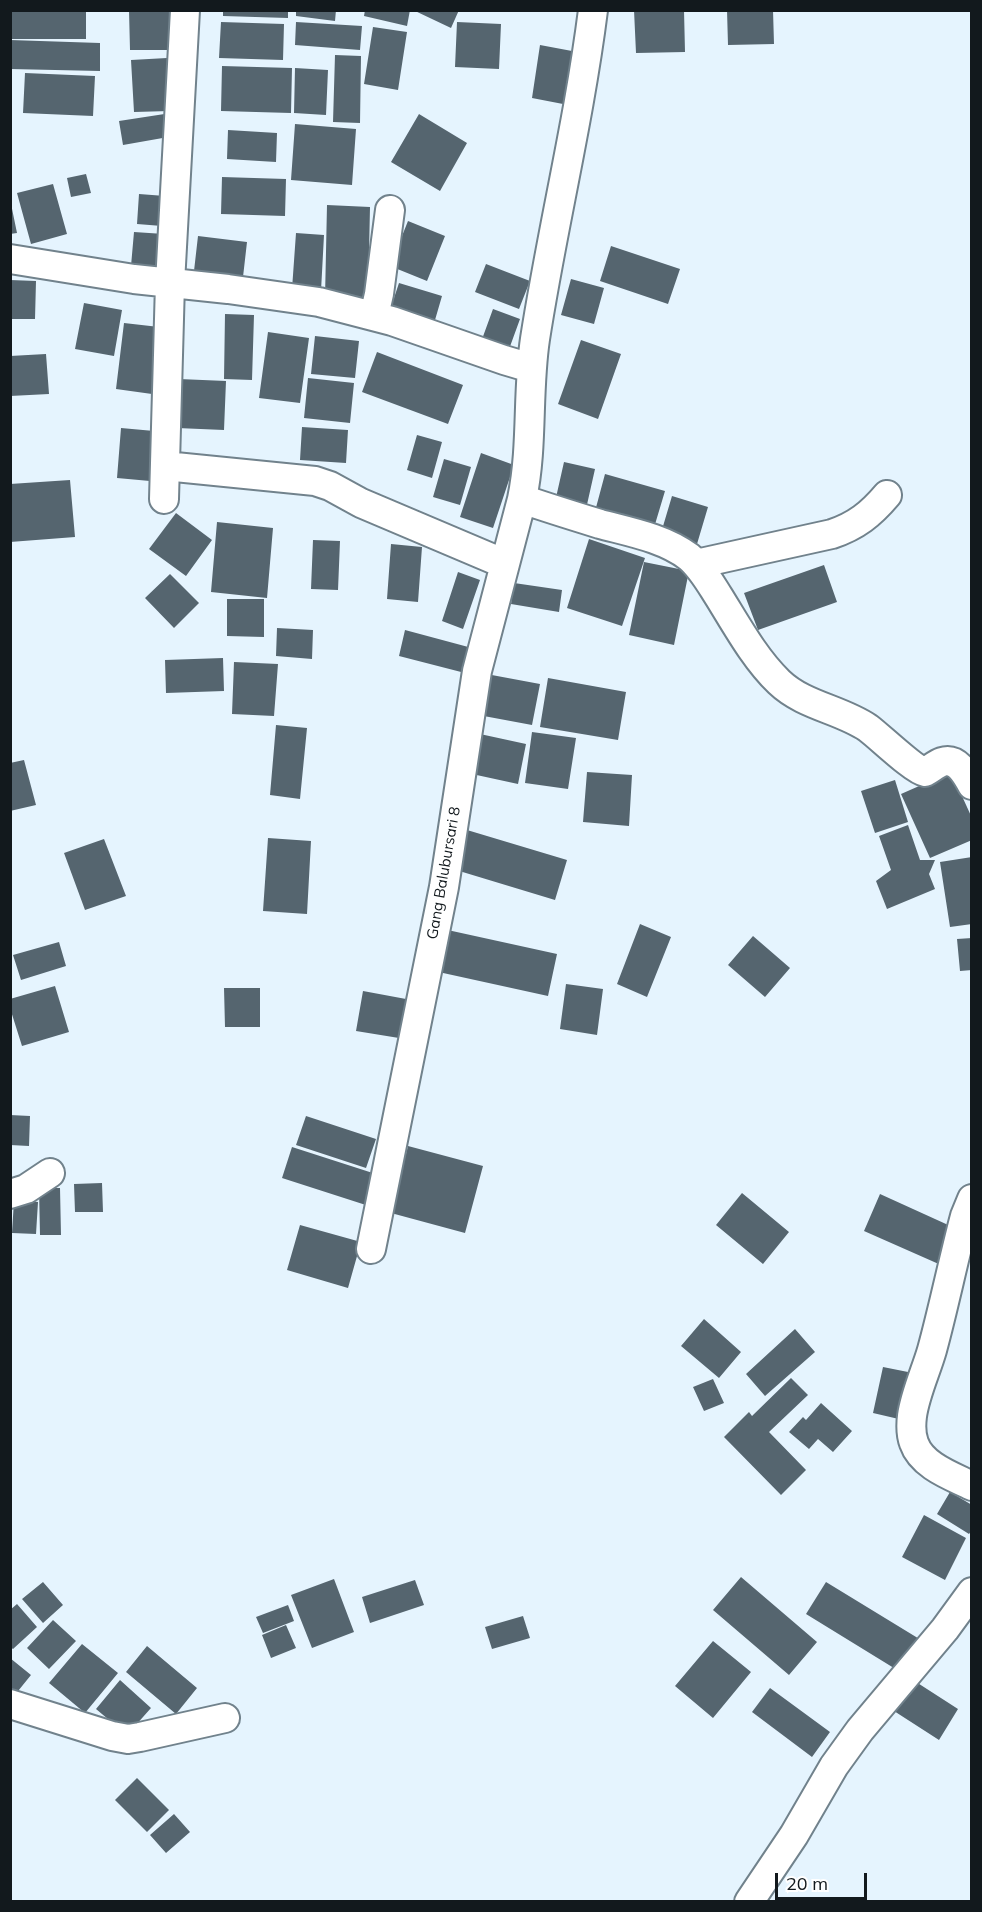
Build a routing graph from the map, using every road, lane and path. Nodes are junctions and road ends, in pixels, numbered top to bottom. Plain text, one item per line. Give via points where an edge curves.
1 (185, 10) edge
2 (593, 10) edge
3 (390, 210) dead end
4 (10, 259) edge
5 (170, 283) junction
6 (374, 316) junction
7 (531, 368) junction
8 (165, 466) junction
9 (887, 495) dead end
10 (522, 498) junction
11 (164, 499) dead end
12 (506, 564) junction
13 (696, 564) junction
14 (972, 785) edge
15 (50, 1173) dead end
16 (10, 1194) edge
17 (972, 1199) edge
18 (371, 1249) dead end
19 (972, 1486) edge
20 (972, 1592) edge
21 (10, 1704) edge
22 (225, 1718) dead end
23 (749, 1902) edge

1 - 5 street
2 - 7 street, Gang Balubursari 8
3 - 6 street
4 - 5 street
5 - 6 street via 289,297
5 - 8 street
6 - 7 street
7 - 10 street, Gang Balubursari 8 via 529,449
8 - 11 street
8 - 12 street via 330,486
9 - 13 street via 872,512 847,529
10 - 12 street, Gang Balubursari 8
10 - 13 street via 666,544
12 - 18 street, Gang Balubursari 8 via 477,670 444,887
13 - 14 street via 767,669 789,690 856,720 921,772 950,761 957,764
15 - 16 street via 26,1189
17 - 19 street via 912,1415 914,1443 920,1454 936,1468
20 - 23 street via 834,1766
21 - 22 street via 128,1738

